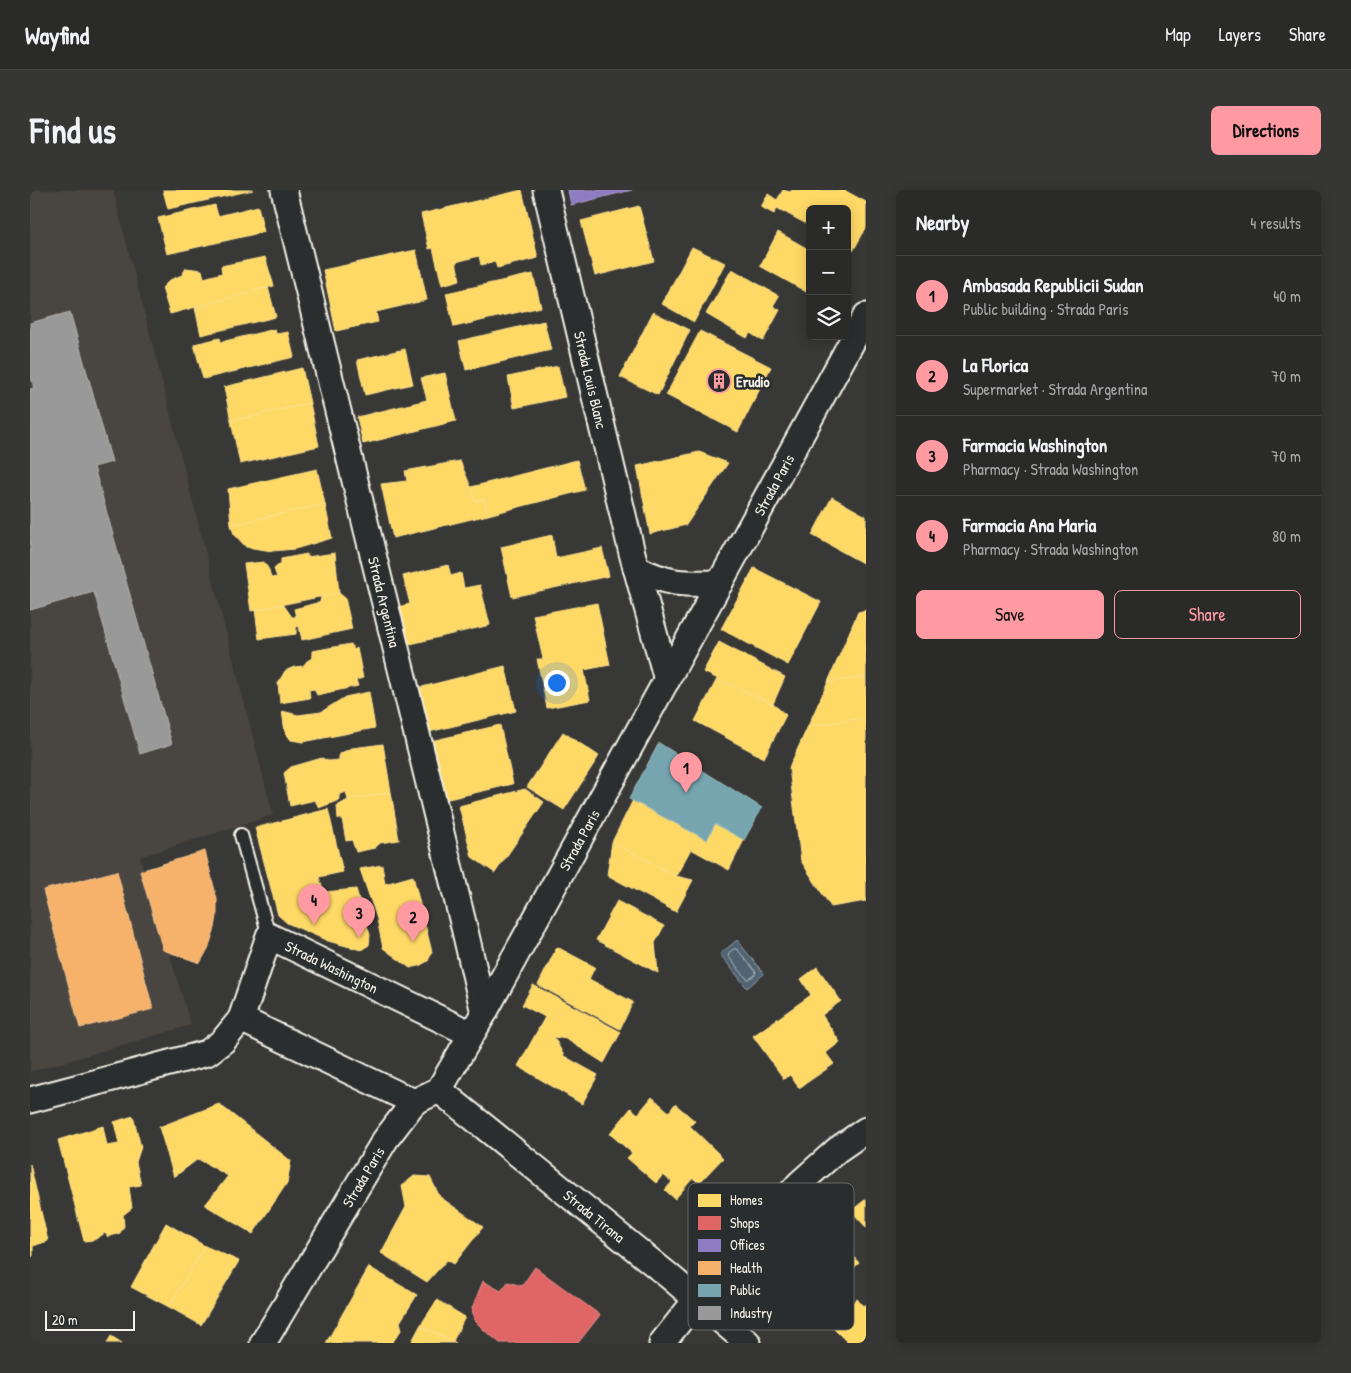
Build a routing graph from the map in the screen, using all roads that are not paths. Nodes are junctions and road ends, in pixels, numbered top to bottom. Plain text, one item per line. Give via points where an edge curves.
1 (284, 190) edge
2 (546, 190) edge
3 (866, 316) edge
4 (636, 568) junction
5 (720, 583) junction
6 (667, 680) junction
7 (241, 835) dead end
8 (269, 936) junction
9 (484, 1013) junction
10 (241, 1019) junction
11 (471, 1034) junction
12 (439, 1090) junction
13 (30, 1100) edge
14 (414, 1102) junction
15 (866, 1130) edge
16 (799, 1183) edge
17 (688, 1292) edge
18 (688, 1309) edge
19 (733, 1330) edge
20 (263, 1343) edge
21 (662, 1343) edge
22 (748, 1343) edge

1 - 9 street, Strada Argentina
2 - 4 street, Strada Louis Blanc
3 - 5 street, Strada Paris
4 - 5 street via 673,583
4 - 6 street, Strada Louis Blanc
5 - 6 street, Strada Paris
6 - 9 street, Strada Paris
7 - 8 lane
8 - 10 street, Strada Washington
8 - 11 street, Strada Washington
9 - 11 street, Strada Paris
10 - 13 street, Strada Washington via 223,1041 207,1053
10 - 14 street
11 - 12 street, Strada Paris
12 - 14 street, Strada Paris
12 - 17 street, Strada Tirana
14 - 20 street, Strada Paris via 385,1140
15 - 16 street
18 - 21 street
19 - 22 street, Strada Tirana

